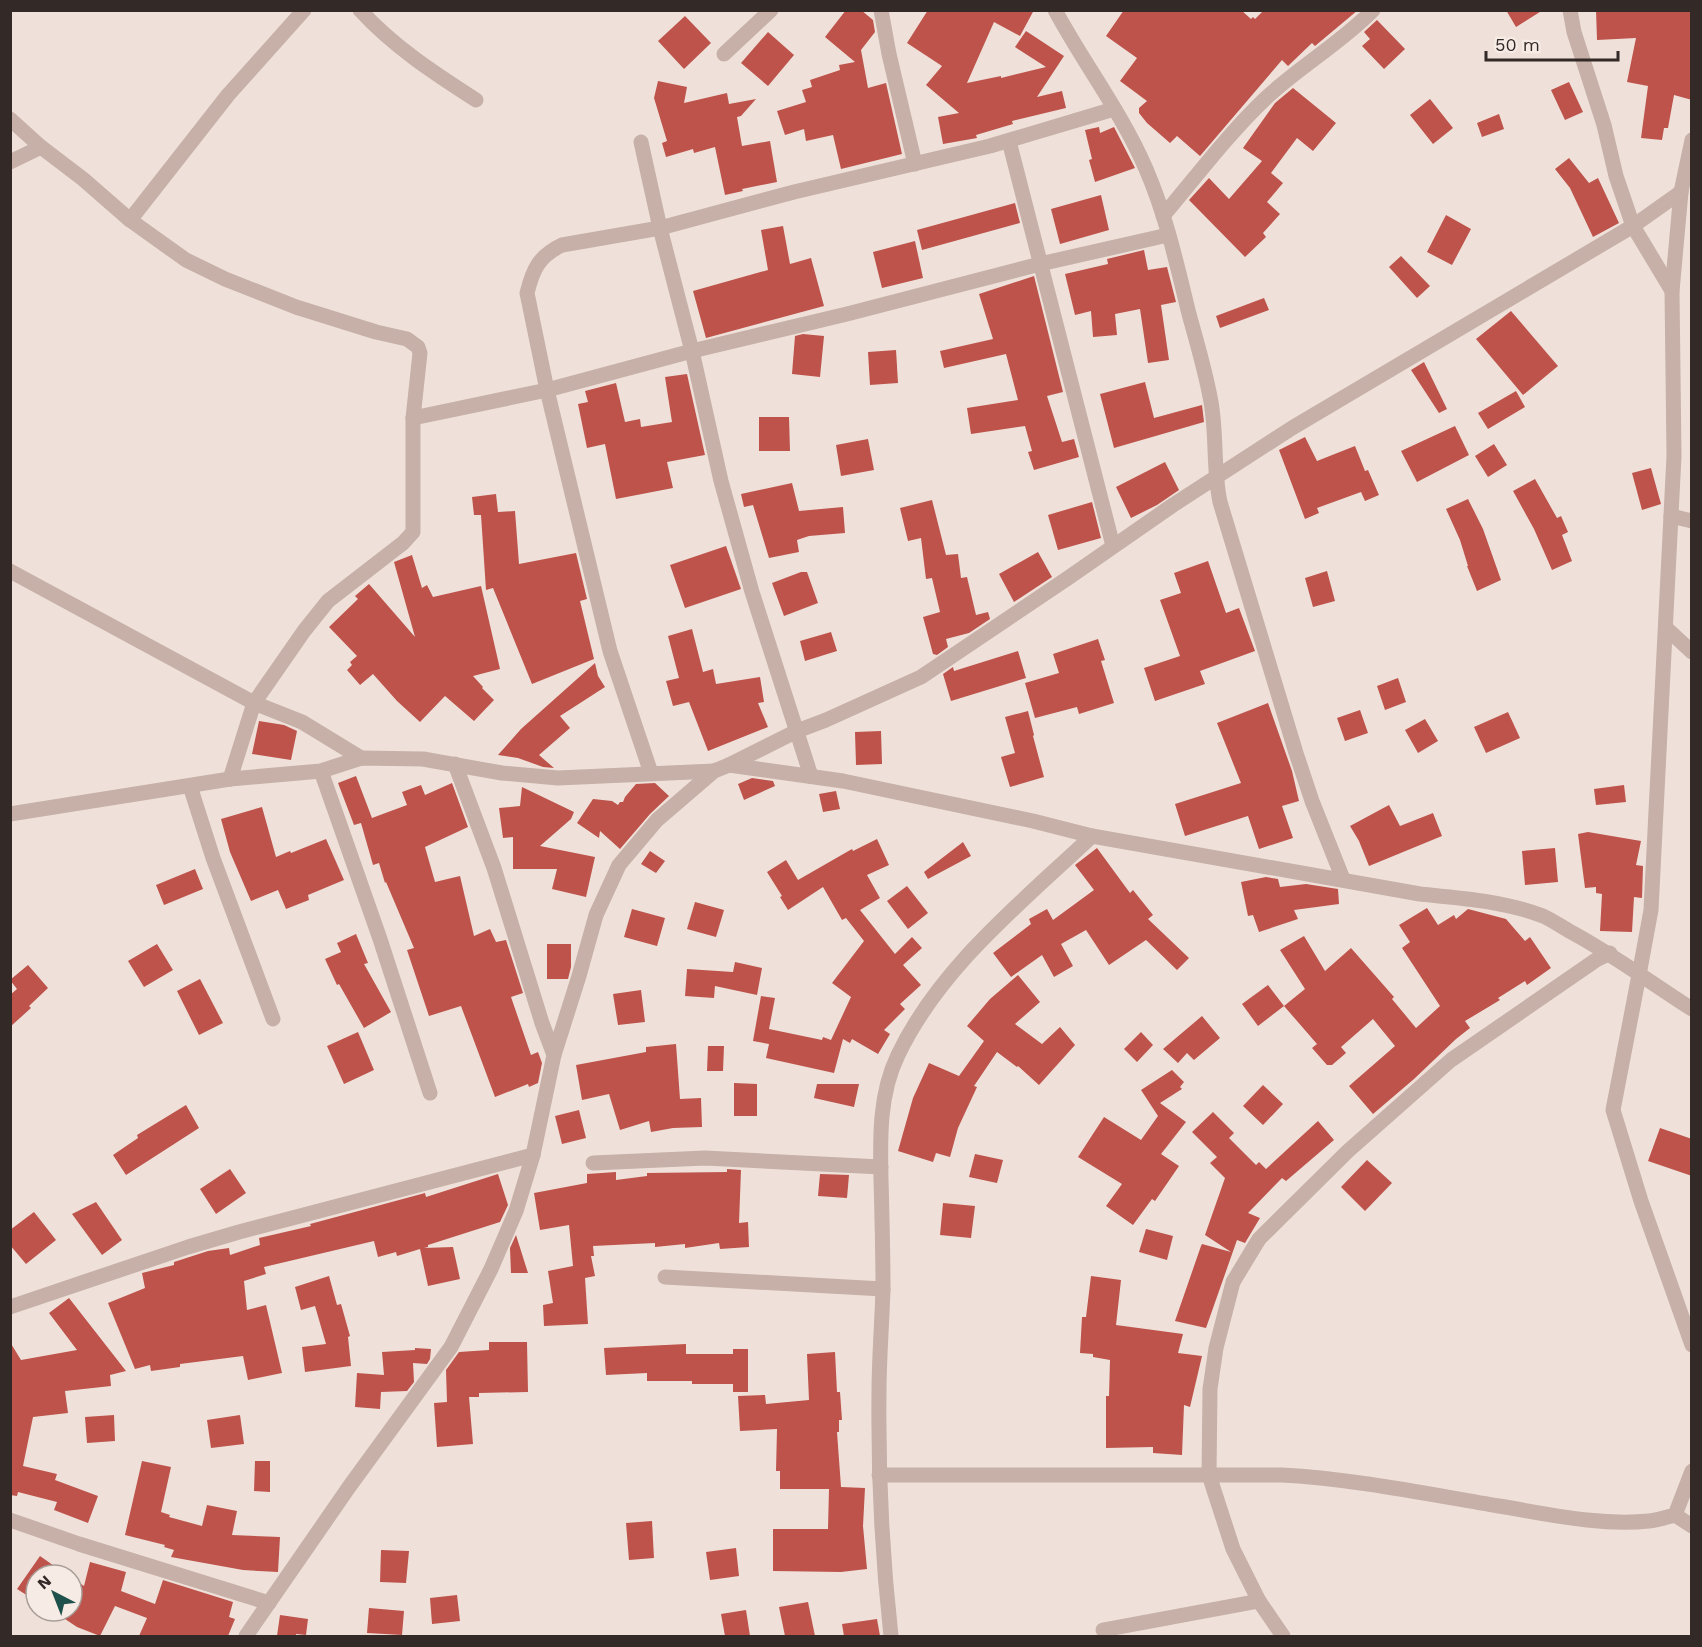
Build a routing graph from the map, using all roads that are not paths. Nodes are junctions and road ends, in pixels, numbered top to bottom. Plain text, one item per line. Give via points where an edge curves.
1 (304, 10) edge
2 (360, 10) edge
3 (771, 10) edge
4 (881, 10) edge
5 (1055, 10) edge
6 (1373, 10) edge
7 (1570, 10) edge
8 (724, 54) dead end
9 (476, 100) dead end
10 (1114, 109) junction
11 (10, 119) edge
12 (1692, 140) edge
13 (1009, 141) junction
14 (641, 142) dead end
15 (41, 147) junction
16 (10, 162) edge
17 (915, 164) junction
18 (1682, 192) junction
19 (1163, 216) junction
20 (130, 220) junction
21 (1633, 226) junction
22 (660, 228) junction
23 (1168, 235) junction
24 (1040, 264) junction
25 (1672, 291) junction
26 (692, 351) junction
27 (547, 390) junction
28 (412, 418) junction
29 (1215, 478) junction
30 (1671, 516) junction
31 (1692, 521) edge
32 (1113, 546) junction
33 (10, 571) edge
34 (1666, 628) junction
35 (1692, 652) edge
36 (254, 703) junction
37 (796, 731) junction
38 (362, 758) junction
39 (455, 764) junction
40 (721, 768) junction
41 (321, 771) junction
42 (651, 773) junction
43 (811, 776) junction
44 (230, 779) junction
45 (190, 786) junction
46 (10, 814) edge
47 (1092, 837) junction
48 (1343, 879) junction
49 (1610, 953) junction
50 (1639, 975) junction
51 (1692, 1009) edge
52 (273, 1019) dead end
53 (554, 1055) junction
54 (429, 1093) dead end
55 (533, 1155) junction
56 (593, 1163) dead end
57 (881, 1167) junction
58 (665, 1277) dead end
59 (883, 1289) junction
60 (10, 1307) edge
61 (1692, 1345) edge
62 (1692, 1471) edge
63 (879, 1474) junction
64 (1209, 1474) junction
65 (1676, 1515) junction
66 (10, 1520) edge
67 (1692, 1526) edge
68 (1258, 1601) junction
69 (269, 1603) junction
70 (1103, 1630) dead end
71 (246, 1636) edge
72 (891, 1636) edge
73 (1283, 1636) edge

1 - 20 street via 228,95
2 - 9 street via 414,60
3 - 8 street
4 - 17 street
5 - 10 street
6 - 19 street via 1259,105
7 - 21 street
10 - 13 street
10 - 19 street via 1146,170
11 - 15 street
12 - 18 street
13 - 17 street
13 - 24 street
14 - 22 street
15 - 16 street
15 - 20 street
17 - 22 street
18 - 21 street
18 - 25 street
19 - 23 street
20 - 28 street via 186,260 225,279 297,307 413,342 420,353
21 - 25 street
21 - 29 street via 1352,391
22 - 26 street
22 - 27 street via 562,245 539,262 527,293
23 - 24 street
23 - 29 street via 1211,401
24 - 26 street
24 - 32 street
25 - 30 street
26 - 27 street
26 - 37 street via 721,481
27 - 28 street
27 - 42 street via 610,651
28 - 36 street via 413,532 328,601
29 - 32 street
29 - 48 street via 1296,753
30 - 31 street
30 - 34 street
32 - 37 street via 921,677
33 - 36 street
34 - 35 street
34 - 50 street via 1651,910
36 - 38 street via 302,722
36 - 44 street
37 - 40 street
37 - 43 street
38 - 39 street
38 - 41 street
39 - 42 street via 558,778
39 - 53 street via 494,868
40 - 42 street
40 - 43 street
40 - 53 street via 657,820 619,865 596,915
41 - 44 street
41 - 54 street via 381,939
43 - 47 street via 1033,821
44 - 45 street
45 - 46 street
45 - 52 street
47 - 48 street
47 - 57 street via 988,934 922,1013 897,1056 885,1095
48 - 49 street via 1469,899 1543,916
49 - 50 street
49 - 64 street via 1451,1060 1348,1151 1259,1239 1233,1282 1216,1348 1210,1389
50 - 51 street
50 - 61 street via 1613,1110
53 - 55 street
55 - 60 street via 229,1235
55 - 69 street via 516,1211 451,1347
56 - 57 street via 705,1158
57 - 59 street
58 - 59 street
59 - 63 street
62 - 65 street
63 - 64 street
63 - 72 street
64 - 65 street via 1308,1476 1602,1521 1649,1521
64 - 68 street via 1233,1548
65 - 67 street
66 - 69 street
68 - 70 street
68 - 73 street
69 - 71 street

